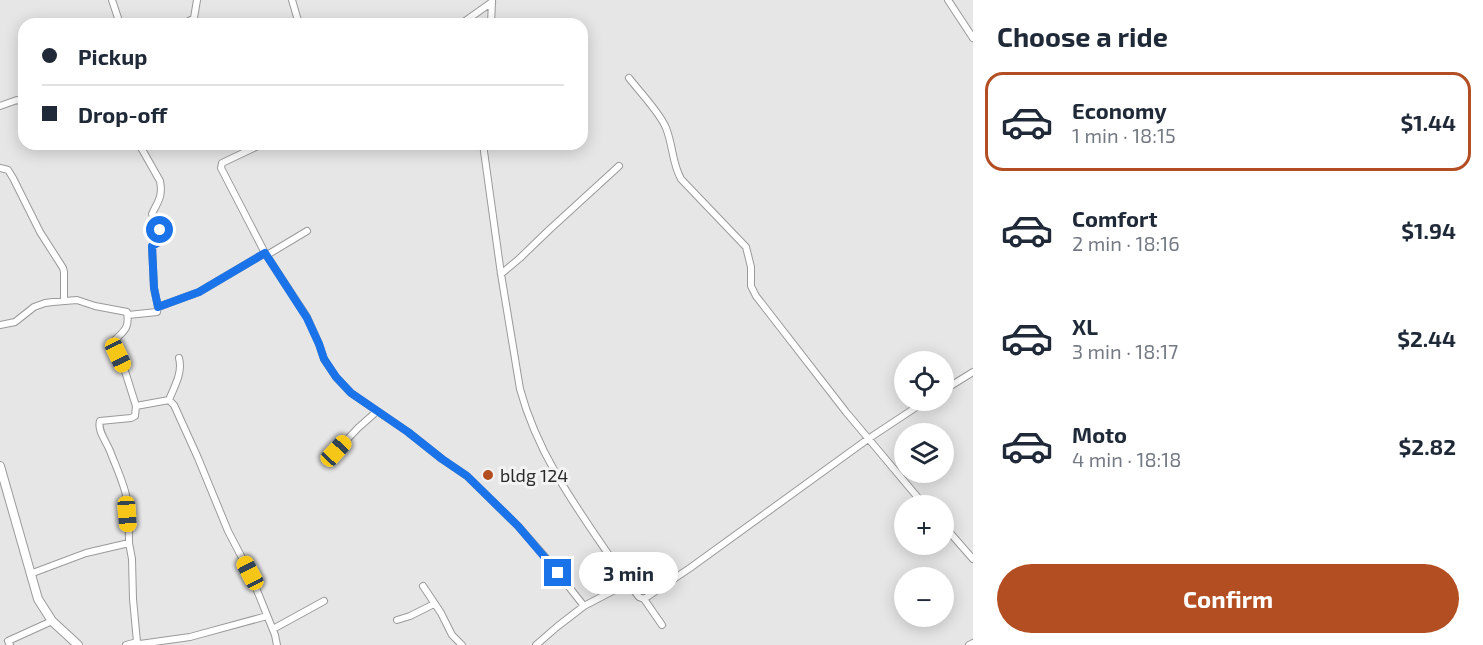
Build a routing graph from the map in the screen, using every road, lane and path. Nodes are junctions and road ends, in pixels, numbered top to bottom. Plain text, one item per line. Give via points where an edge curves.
1 (112, 0) edge
2 (197, 0) edge
3 (292, 0) edge
4 (948, 0) edge
5 (492, 1) edge
6 (118, 18) edge
7 (194, 18) edge
8 (297, 18) edge
9 (469, 18) edge
10 (491, 18) edge
11 (973, 38) edge
12 (629, 78) dead end
13 (18, 100) edge
14 (0, 106) edge
15 (142, 150) edge
16 (249, 150) edge
17 (484, 150) edge
18 (619, 166) dead end
19 (0, 168) edge
20 (307, 231) dead end
21 (266, 254) junction
22 (501, 274) junction
23 (64, 301) junction
24 (158, 307) junction
25 (128, 315) junction
26 (0, 325) edge
27 (179, 358) dead end
28 (973, 372) edge
29 (954, 384) edge
30 (169, 400) junction
31 (136, 406) junction
32 (376, 411) junction
33 (910, 411) edge
34 (868, 439) junction
35 (336, 451) dead end
36 (0, 467) edge
37 (916, 495) edge
38 (954, 537) edge
39 (129, 543) junction
40 (973, 559) edge
41 (30, 574) junction
42 (628, 583) junction
43 (423, 586) dead end
44 (644, 599) junction
45 (324, 601) dead end
46 (434, 604) junction
47 (584, 606) junction
48 (267, 616) junction
49 (397, 620) dead end
50 (52, 621) junction
51 (662, 625) dead end
52 (273, 628) junction
53 (0, 642) edge
54 (137, 642) junction
55 (9, 643) edge
56 (973, 643) edge
57 (78, 645) edge
58 (126, 645) edge
59 (278, 645) edge
60 (462, 645) edge
61 (536, 645) edge
62 (969, 645) edge

1 - 6 street
2 - 7 street
3 - 8 street
4 - 11 street
5 - 9 street
5 - 10 street
12 - 34 street via 664,123 681,179 746,248 756,296
13 - 14 street
15 - 24 street via 161,188 152,214 162,237 152,246
16 - 21 street via 222,163 221,168
17 - 22 street
18 - 22 street
19 - 23 street via 8,170 63,268
20 - 21 street
21 - 24 street via 199,292
21 - 32 street via 307,318 329,368 351,393
22 - 42 street via 523,402 561,485
23 - 25 street via 77,300
23 - 26 street via 34,307 15,322
24 - 25 street via 157,312
25 - 31 street via 126,330 112,343
27 - 30 street via 179,376
28 - 29 street
30 - 31 street
30 - 48 street
31 - 39 street via 131,418 99,424 125,490
32 - 35 street
32 - 47 street via 467,476 518,526
33 - 34 street
34 - 37 street
34 - 44 street
36 - 41 main road
38 - 40 street
39 - 41 street via 86,553
39 - 54 street
41 - 50 main road via 38,599
42 - 44 street
42 - 47 street
43 - 46 street
44 - 51 street
45 - 52 street
46 - 49 street
46 - 60 street
47 - 61 street
48 - 52 street
48 - 54 street via 190,637
50 - 55 street
50 - 57 main road
52 - 59 street
53 - 55 street
54 - 58 street
56 - 62 street

